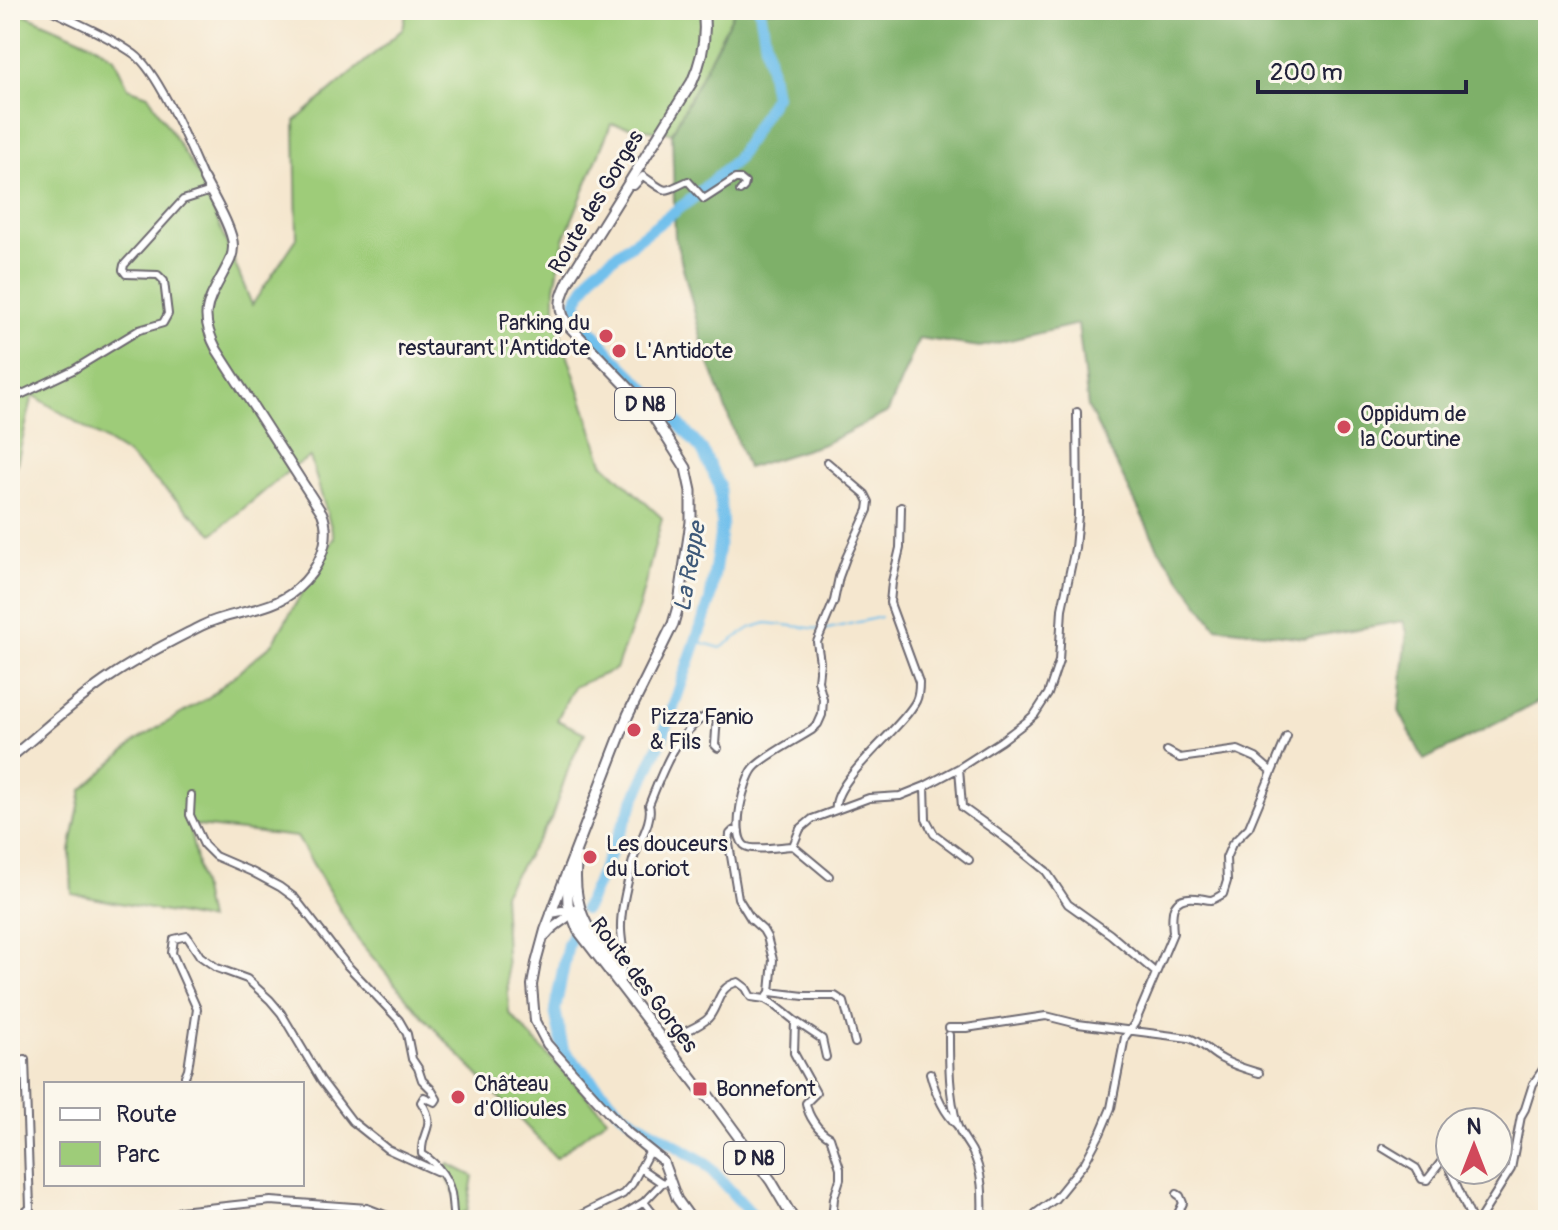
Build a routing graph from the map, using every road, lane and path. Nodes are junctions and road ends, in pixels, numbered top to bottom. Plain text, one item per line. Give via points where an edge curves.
1 (51, 10) edge
2 (703, 10) edge
3 (204, 179) joint
4 (627, 186) junction
5 (211, 191) junction
6 (740, 191) dead end
7 (10, 400) edge
8 (1077, 412) dead end
9 (827, 462) dead end
10 (901, 507) dead end
11 (1287, 736) dead end
12 (718, 748) dead end
13 (1167, 751) dead end
14 (10, 758) edge
15 (959, 768) junction
16 (1272, 772) junction
17 (925, 786) junction
18 (191, 795) dead end
19 (836, 810) junction
20 (739, 831) junction
21 (581, 838) junction
22 (793, 846) junction
23 (969, 860) dead end
24 (567, 873) junction
25 (829, 876) dead end
26 (573, 911) junction
27 (551, 913) junction
28 (559, 923) junction
29 (578, 930) junction
30 (541, 942) junction
31 (1155, 972) junction
32 (620, 974) junction
33 (770, 992) junction
34 (765, 999) junction
35 (795, 1021) junction
36 (1129, 1030) junction
37 (669, 1039) junction
38 (855, 1043) dead end
39 (826, 1057) dead end
40 (25, 1059) dead end
41 (1548, 1062) edge
42 (930, 1073) dead end
43 (1259, 1073) dead end
44 (185, 1076) dead end
45 (711, 1100) junction
46 (957, 1125) junction
47 (1383, 1148) dead end
48 (650, 1150) junction
49 (640, 1168) junction
50 (1434, 1171) edge
51 (441, 1172) junction
52 (666, 1182) junction
53 (1457, 1186) edge
54 (1177, 1194) dead end
55 (596, 1199) dead end
56 (644, 1202) junction
57 (593, 1209) junction
58 (626, 1214) junction
59 (10, 1217) edge
60 (19, 1220) edge
61 (161, 1220) edge
62 (398, 1220) edge
63 (455, 1220) edge
64 (571, 1220) edge
65 (615, 1220) edge
66 (632, 1220) edge
67 (658, 1220) edge
68 (692, 1220) edge
69 (794, 1220) edge
70 (832, 1220) edge
71 (982, 1220) edge
72 (1030, 1220) edge
73 (1175, 1220) edge
74 (1472, 1220) edge
75 (1479, 1220) edge

1 - 3 street via 111,40 146,65
2 - 4 main road, Route des Gorges / D N8 via 703,53 692,82
3 - 5 street
4 - 6 street via 643,176 669,191 688,181 704,199 740,179 745,183
4 - 21 main road, Route des Gorges / D N8 via 571,276 561,297 561,313 648,408 682,459 689,476 691,522 677,613 631,707
5 - 7 street via 183,200 124,265 126,274 158,275 164,281 168,314 163,323 139,330
5 - 14 street via 233,244 206,309 209,335 322,513 322,554 312,573 284,599 204,624 111,675
8 - 15 street via 1078,515 1054,680 1026,722
9 - 20 street via 869,502 817,642 822,715 812,730 756,766 747,778
10 - 19 street via 890,603 919,691 905,717 841,790
11 - 16 street
12 - 32 street via 713,712 671,753 633,861 620,926
13 - 16 street via 1180,758 1238,750
15 - 17 street
15 - 31 street via 962,807 1046,871 1068,904
16 - 31 street via 1249,827 1226,858 1223,894 1211,900 1178,901 1171,917 1173,933
17 - 19 street
17 - 23 street via 926,819 934,834
18 - 51 street via 190,815 204,845 295,898 346,964 399,1020 422,1080 437,1099 424,1097 421,1102 430,1125 421,1145 422,1154
19 - 22 street via 800,829
20 - 22 street via 745,846
20 - 33 street via 730,834 729,844 735,887 767,937 774,965
21 - 24 main road, Route des Gorges / D N8
21 - 26 main road, Route des Gorges / D N8
22 - 25 street
24 - 26 main road, Route des Gorges / D N8
24 - 27 street
26 - 27 street
26 - 28 street
26 - 29 main road, Route des Gorges / D N8
26 - 32 main road, Route des Gorges / D N8
27 - 30 street
28 - 29 street
28 - 30 street
29 - 45 main road, Route des Gorges / D N8
30 - 48 street via 532,985 541,1033 609,1113
31 - 36 street
32 - 37 main road, Route des Gorges / D N8
33 - 34 street
33 - 38 street via 835,996 844,1002
34 - 35 street
34 - 37 street via 751,997 738,982 731,983 709,1017
35 - 39 street via 822,1039
35 - 70 street via 794,1053 816,1093 807,1109 830,1137 840,1168
36 - 43 street via 1197,1041 1220,1059
36 - 46 street via 1046,1016 949,1031
36 - 72 street via 1100,1134 1055,1199
37 - 45 main road, Route des Gorges / D N8
40 - 60 street via 30,1208
41 - 75 street via 1521,1116 1511,1169
42 - 46 street via 941,1105
44 - 51 street via 197,1009 172,953 174,939 187,936 200,956 247,979 270,1000 352,1121 387,1149
45 - 69 main road, Route des Gorges / D N8
46 - 71 street via 978,1168
47 - 50 street via 1416,1168 1422,1179
48 - 49 street
48 - 52 street via 663,1161
49 - 52 street
49 - 57 street via 623,1194
51 - 63 street
52 - 56 street
52 - 68 street
53 - 74 street
54 - 73 street via 1183,1203
55 - 57 street
56 - 58 street
56 - 67 street
57 - 64 street
58 - 65 street
58 - 66 street
59 - 60 street
61 - 62 street via 180,1211 271,1201 367,1208

